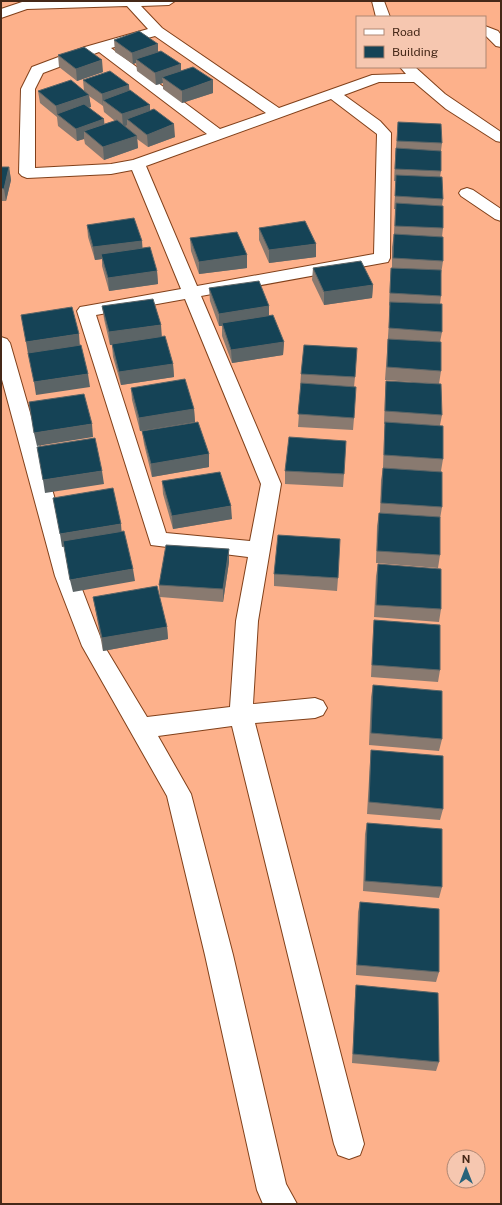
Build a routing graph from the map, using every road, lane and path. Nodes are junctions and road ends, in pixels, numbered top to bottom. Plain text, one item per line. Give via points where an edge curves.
1 (129, 1) edge
2 (169, 1) edge
3 (378, 1) edge
4 (81, 2) edge
5 (1, 14) edge
6 (383, 16) edge
7 (157, 30) junction
8 (486, 30) edge
9 (501, 42) edge
10 (101, 47) junction
11 (412, 72) edge
12 (333, 94) junction
13 (278, 114) junction
14 (218, 135) junction
15 (501, 138) edge
16 (137, 164) junction
17 (467, 193) dead end
18 (501, 216) edge
19 (190, 291) junction
20 (1, 343) edge
21 (260, 550) junction
22 (315, 708) dead end
23 (241, 715) junction
24 (141, 728) junction
25 (349, 1144) dead end
26 (281, 1204) edge

1 - 2 street
1 - 4 street
1 - 7 street
3 - 6 street
4 - 5 street via 25,5
7 - 10 street
7 - 13 street
8 - 9 street
10 - 14 street
10 - 16 street via 37,70 28,89 27,173 110,169
11 - 12 street via 377,78
11 - 15 street via 442,99
12 - 13 street
12 - 19 street via 384,133 382,258
13 - 14 street
14 - 16 street
16 - 19 street
17 - 18 street
19 - 21 street via 271,484
19 - 21 street via 86,311 158,540
20 - 24 street via 66,576 93,646
21 - 23 street via 247,621
22 - 23 street
23 - 24 street
23 - 25 street
24 - 26 street via 179,794 220,955 272,1190

